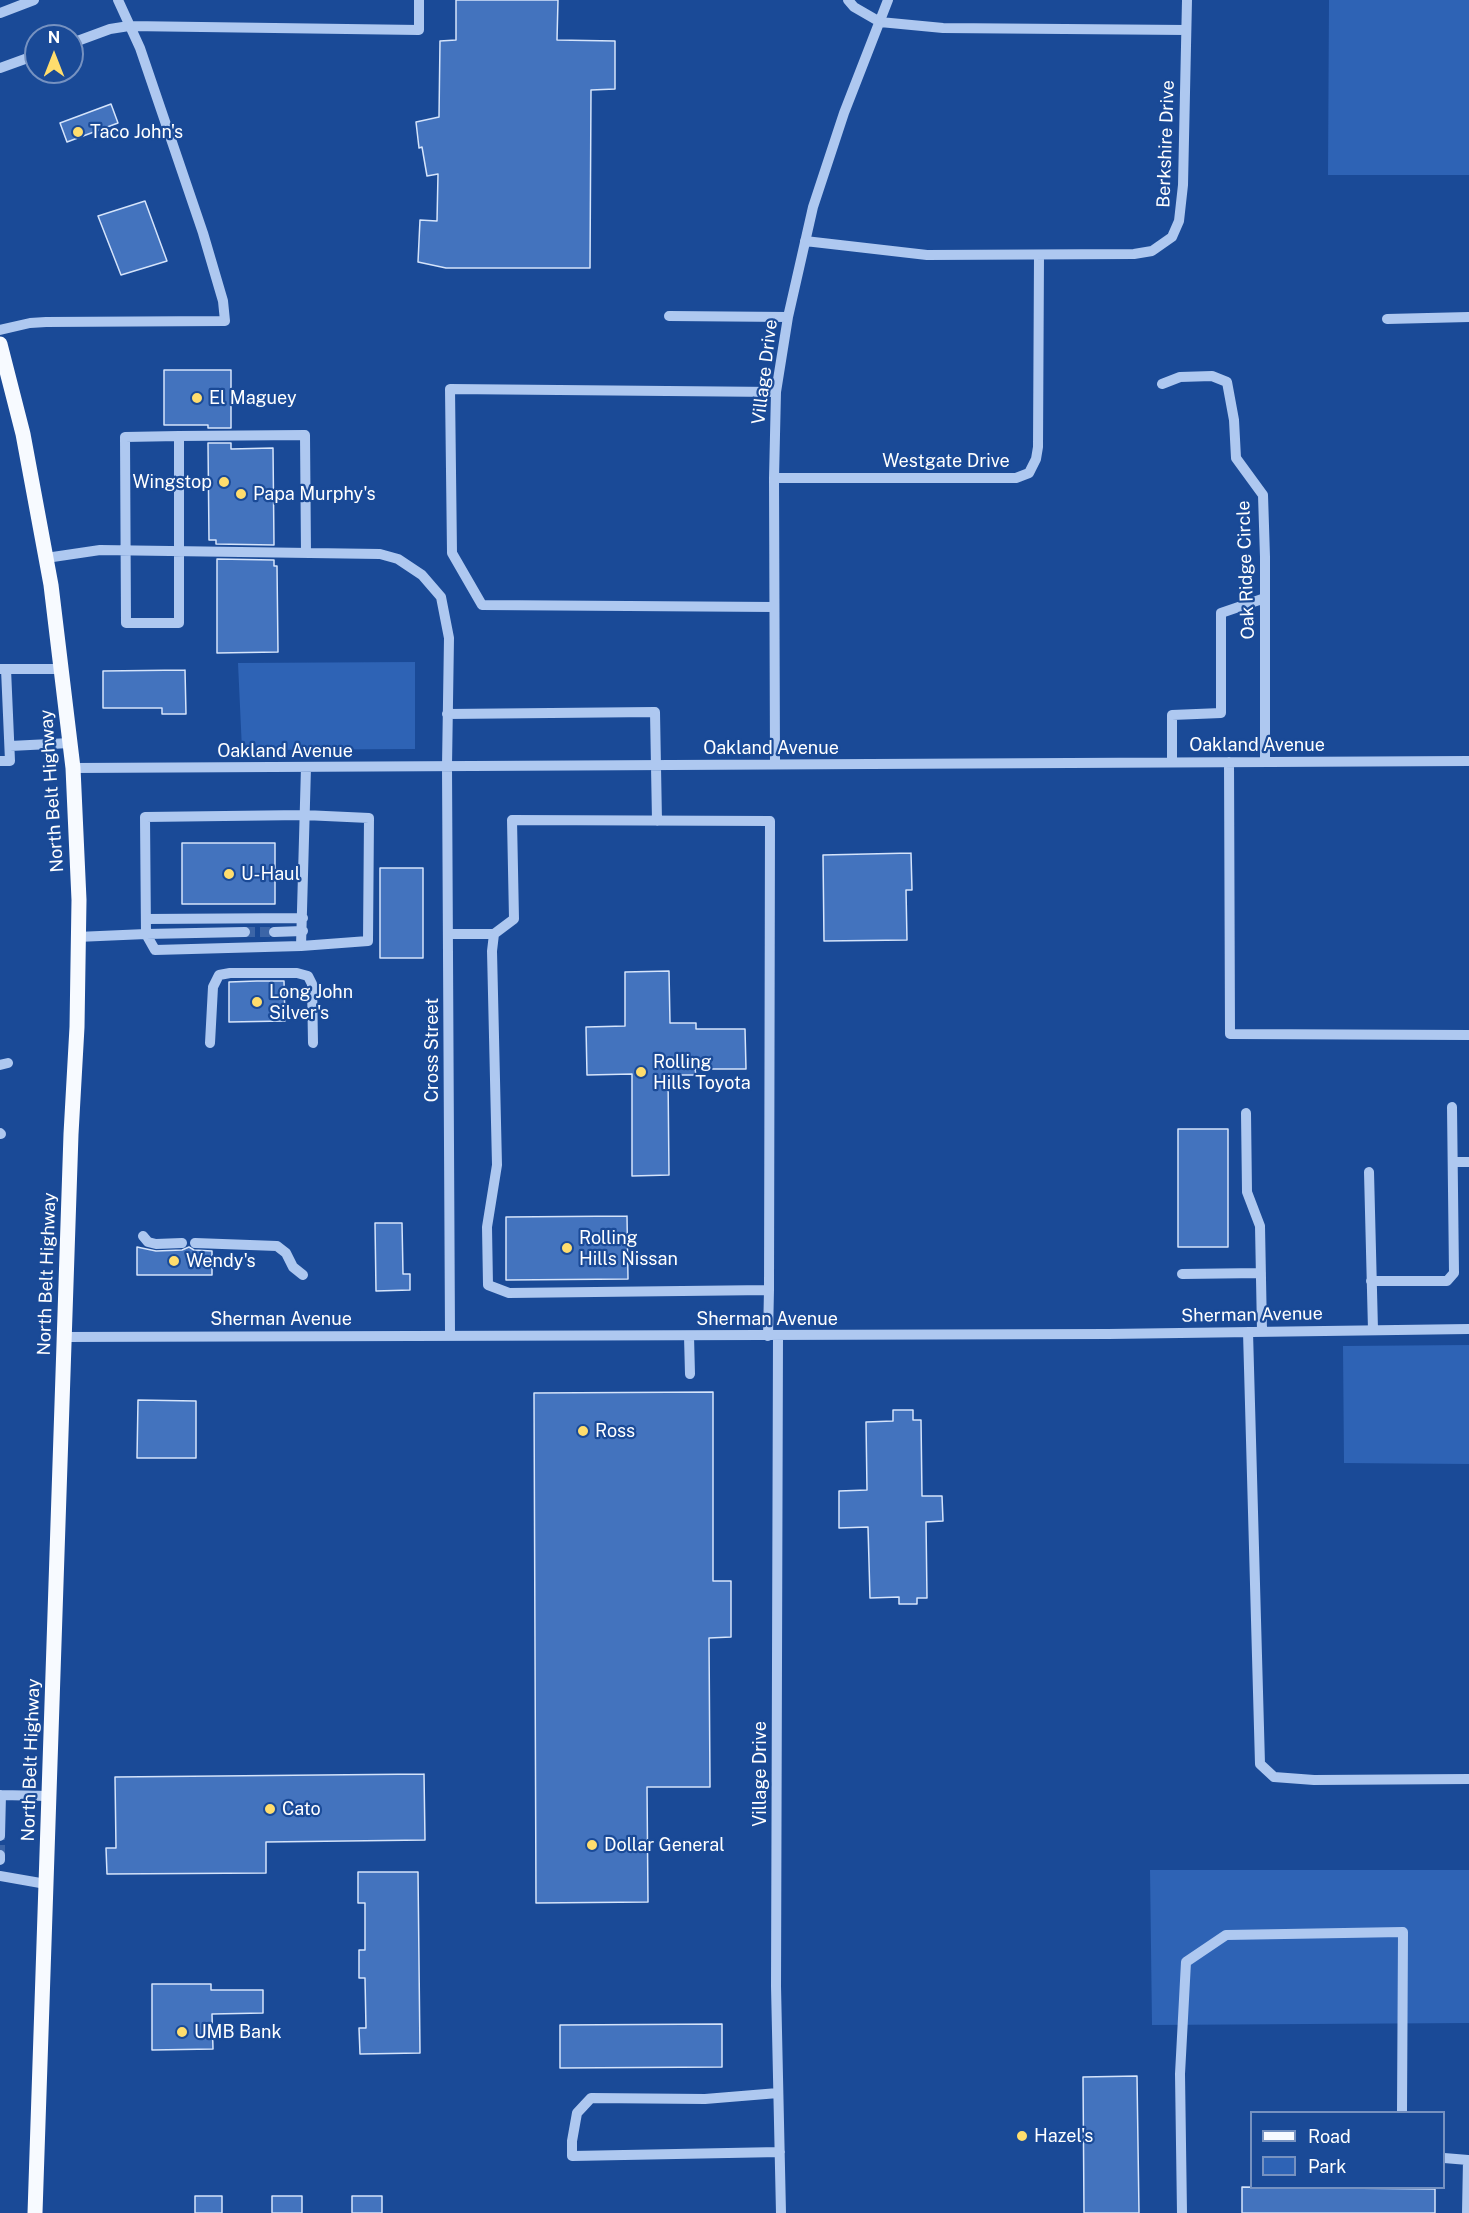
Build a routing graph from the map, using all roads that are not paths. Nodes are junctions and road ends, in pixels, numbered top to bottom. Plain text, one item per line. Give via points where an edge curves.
1 (34, 0) edge
2 (118, 0) edge
3 (419, 0) edge
4 (848, 0) edge
5 (888, 0) edge
6 (1187, 0) edge
7 (0, 14) edge
8 (880, 22) junction
9 (129, 26) junction
10 (1186, 30) junction
11 (84, 39) edge
12 (24, 60) edge
13 (0, 68) edge
14 (805, 241) junction
15 (1039, 256) junction
16 (669, 316) dead end
17 (788, 317) junction
18 (1469, 317) edge
19 (1388, 319) dead end
20 (0, 330) edge
21 (0, 347) edge
22 (1162, 384) dead end
23 (776, 392) junction
24 (179, 436) junction
25 (774, 478) junction
26 (125, 550) junction
27 (178, 551) junction
28 (306, 553) junction
29 (46, 558) junction
30 (1265, 598) junction
31 (774, 607) junction
32 (3, 669) edge
33 (61, 669) junction
34 (447, 714) junction
35 (70, 743) junction
36 (10, 746) junction
37 (5, 761) edge
38 (1469, 761) edge
39 (1172, 762) junction
40 (1229, 762) junction
41 (1265, 762) junction
42 (775, 764) junction
43 (656, 765) junction
44 (447, 766) junction
45 (306, 767) junction
46 (73, 768) junction
47 (304, 815) junction
48 (657, 821) junction
49 (303, 918) junction
50 (146, 919) junction
51 (245, 932) tunnel mouth
52 (274, 932) tunnel mouth
53 (303, 932) junction
54 (146, 934) junction
55 (448, 934) junction
56 (494, 934) junction
57 (78, 938) junction
58 (301, 946) junction
59 (1469, 1035) edge
60 (210, 1043) dead end
61 (313, 1043) dead end
62 (1452, 1107) dead end
63 (1246, 1113) dead end
64 (1452, 1162) junction
65 (1469, 1162) edge
66 (1369, 1172) dead end
67 (143, 1236) dead end
68 (182, 1243) dead end
69 (195, 1243) dead end
70 (1261, 1273) junction
71 (1182, 1274) dead end
72 (303, 1275) dead end
73 (1371, 1281) junction
74 (769, 1290) junction
75 (1469, 1329) edge
76 (1373, 1330) junction
77 (1262, 1331) junction
78 (1248, 1332) junction
79 (450, 1334) junction
80 (689, 1336) junction
81 (773, 1336) junction
82 (64, 1337) junction
83 (690, 1374) dead end
84 (1469, 1779) edge
85 (0, 1796) edge
86 (49, 1796) junction
87 (0, 1836) edge
88 (0, 1855) edge
89 (0, 1860) edge
90 (0, 1876) edge
91 (46, 1884) junction
92 (778, 2093) junction
93 (1402, 2111) edge
94 (780, 2152) junction
95 (1445, 2158) edge
96 (35, 2213) edge
97 (782, 2213) edge
98 (1182, 2213) edge
99 (1467, 2213) edge

1 - 7 street
2 - 9 street
3 - 9 street via 419,30
4 - 8 street
5 - 8 street, Village Drive
6 - 10 street, Berkshire Drive
8 - 10 street via 943,28
8 - 14 street, Village Drive via 844,113
9 - 11 street
9 - 20 street via 203,233 225,321 46,322
10 - 15 street, Berkshire Drive via 1183,185 1179,221 1172,237 1152,251 1134,254
12 - 13 street
14 - 15 street, Berkshire Drive via 927,255
14 - 17 street, Village Drive
15 - 25 street, Westgate Drive via 1038,447 1029,473 1016,478
16 - 17 street
17 - 23 street, Village Drive
18 - 19 street
21 - 29 main road, North Belt Highway via 23,434
22 - 30 street, Oak Ridge Circle via 1180,377 1212,376 1227,382 1236,458 1263,495
23 - 25 street, Village Drive
23 - 31 street via 450,390 452,553 482,605
24 - 26 street via 125,437
24 - 27 street
24 - 28 street via 305,435
25 - 31 street, Village Drive
26 - 27 street, Cross Street
26 - 27 street via 126,623 179,623
26 - 29 street, Cross Street
27 - 28 street, Cross Street
28 - 34 street, Cross Street via 380,554 398,559 422,575 441,597 449,638
29 - 33 main road, North Belt Highway
30 - 39 street via 1221,613 1221,713 1172,715
30 - 41 street, Oak Ridge Circle
31 - 42 street, Village Drive
32 - 33 street
32 - 36 street
33 - 35 main road, North Belt Highway
34 - 43 street via 655,712
34 - 44 street, Cross Street
35 - 36 street
35 - 46 main road, North Belt Highway
36 - 37 street
38 - 41 street, Oakland Avenue
39 - 40 street, Oakland Avenue
39 - 42 street, Oakland Avenue
40 - 41 street, Oakland Avenue
40 - 59 street via 1230,1034
42 - 43 street, Oakland Avenue
43 - 44 street, Oakland Avenue
43 - 48 street
44 - 45 street, Oakland Avenue
44 - 55 street, Cross Street
45 - 46 street, Oakland Avenue
45 - 47 street
46 - 57 main road, North Belt Highway
47 - 49 street
47 - 50 street via 145,816
47 - 58 street via 369,818 368,941
48 - 56 street via 512,820 514,919
48 - 74 street, Village Drive via 770,821
49 - 50 street
49 - 53 street
50 - 54 street
51 - 54 street
52 - 53 street
53 - 58 street
54 - 57 street
54 - 58 street via 155,950
55 - 56 street
55 - 79 street, Cross Street
56 - 74 street via 497,1165 487,1227 488,1285 509,1293
57 - 82 main road, North Belt Highway
60 - 61 street via 213,987 219,975 297,973 308,976 312,984
62 - 64 street
63 - 70 street via 1248,1192 1260,1226
64 - 65 street
64 - 73 street via 1454,1273 1447,1281
66 - 73 street
67 - 68 street via 156,1244
69 - 72 street via 277,1246
70 - 71 street
70 - 77 street
73 - 76 street
74 - 81 street, Village Drive
75 - 76 street, Sherman Avenue
76 - 77 street, Sherman Avenue
77 - 78 street, Sherman Avenue
78 - 81 street, Sherman Avenue
78 - 84 street via 1260,1764 1274,1777 1314,1780
79 - 80 street, Sherman Avenue
79 - 82 street, Sherman Avenue
80 - 81 street, Sherman Avenue
80 - 83 street
81 - 92 street, Village Drive
82 - 86 main road, North Belt Highway
85 - 86 street
85 - 87 street
86 - 91 main road, North Belt Highway
88 - 89 street
90 - 91 street
91 - 96 main road, North Belt Highway
92 - 94 street, Village Drive
92 - 94 street via 705,2099 591,2098 577,2113 572,2156
93 - 98 street via 1403,1932 1226,1935 1186,1962 1180,2074
94 - 97 street, Village Drive
95 - 99 street via 1468,2160

